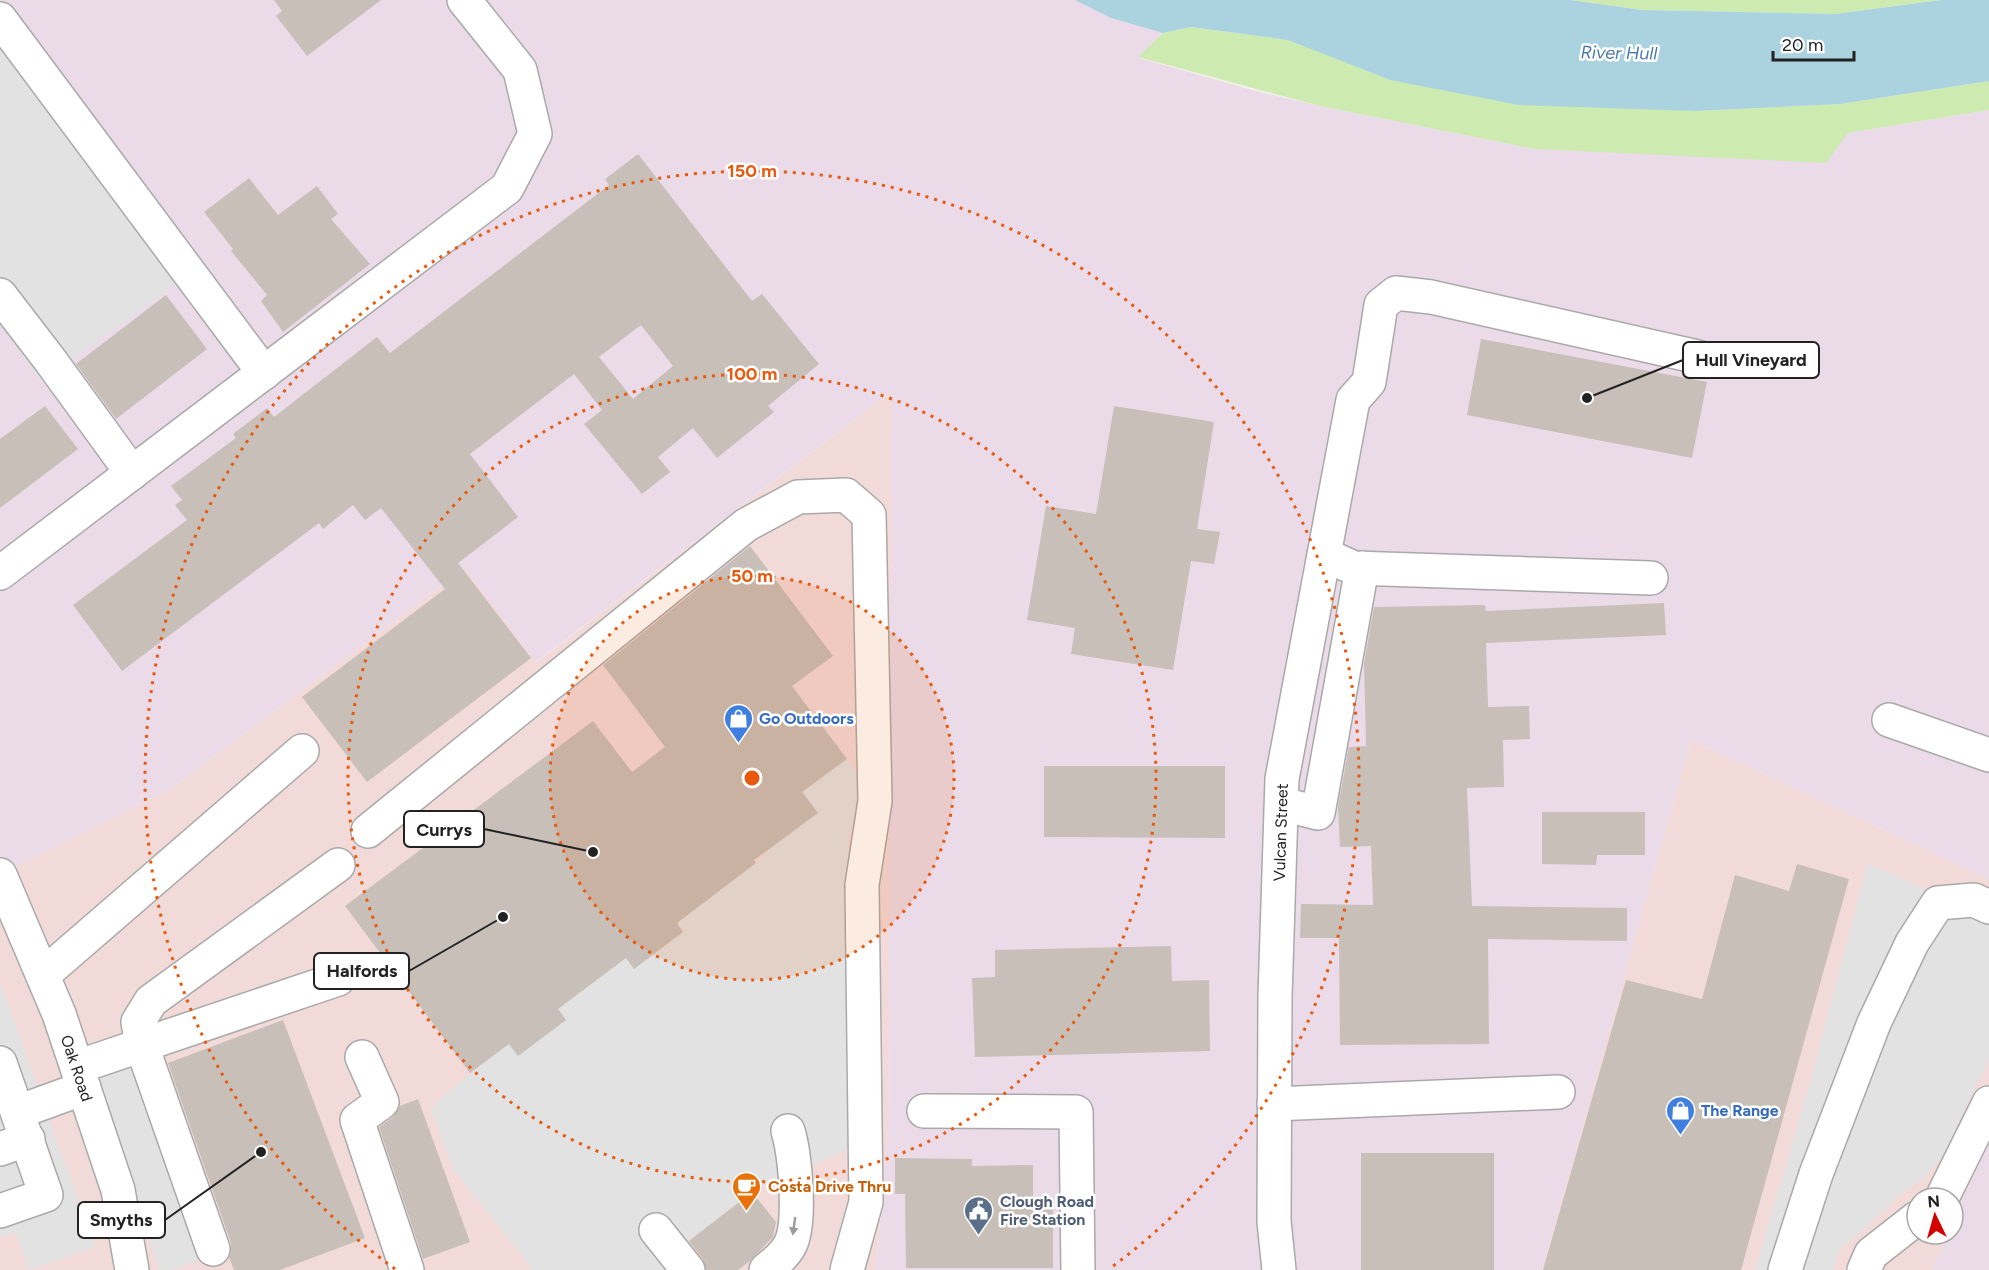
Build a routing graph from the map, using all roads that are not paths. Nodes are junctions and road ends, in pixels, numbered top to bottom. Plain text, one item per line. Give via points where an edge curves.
1 (465, 0) edge
2 (0, 19) edge
3 (0, 295) edge
4 (1698, 357) dead end
5 (264, 373) junction
6 (132, 474) junction
7 (1325, 555) junction
8 (1362, 568) junction
9 (0, 573) edge
10 (1651, 578) dead end
11 (1889, 720) dead end
12 (302, 751) dead end
13 (1989, 755) edge
14 (1282, 804) junction
15 (368, 831) dead end
16 (338, 865) dead end
17 (0, 875) edge
18 (1989, 908) edge
19 (43, 975) junction
20 (338, 979) dead end
21 (142, 1046) junction
22 (362, 1057) dead end
23 (0, 1063) edge
24 (81, 1077) junction
25 (1558, 1092) dead end
26 (1989, 1103) edge
27 (1274, 1104) junction
28 (924, 1111) dead end
29 (788, 1131) dead end
30 (15, 1133) edge
31 (1948, 1186) edge
32 (0, 1211) edge
33 (1905, 1227) edge
34 (656, 1230) dead end
35 (213, 1249) dead end
36 (132, 1270) edge
37 (407, 1270) edge
38 (688, 1270) edge
39 (766, 1270) edge
40 (847, 1270) edge
41 (1078, 1270) edge
42 (1279, 1270) edge
43 (1785, 1270) edge
44 (1864, 1270) edge

1 - 5 street via 520,70 535,134 507,188
2 - 5 street
3 - 6 street
4 - 7 street, Vulcan Street via 1431,297 1396,293 1381,305 1369,382 1353,400
5 - 6 street
6 - 9 street
7 - 8 street
7 - 14 street, Vulcan Street via 1282,779
8 - 10 street
8 - 14 street via 1318,813
11 - 13 street
12 - 19 street
14 - 27 street, Vulcan Street
15 - 40 street via 746,525 798,497 846,495 869,515 875,801 862,885 866,1202
16 - 21 street via 151,1000 138,1022
17 - 19 street, Oak Road
18 - 43 street via 1974,900 1938,903 1912,943 1874,1023 1816,1174
19 - 24 street, Oak Road
20 - 21 street
21 - 24 street
21 - 35 street
22 - 37 street via 382,1102 357,1120
23 - 30 street
24 - 30 street
24 - 36 street, Oak Road via 118,1190
25 - 27 street
26 - 31 street
27 - 42 street, Vulcan Street via 1274,1221
28 - 41 street via 1076,1112
29 -> 39 street via 793,1147 796,1225 791,1244
30 - 32 street via 46,1195
33 - 44 street via 1870,1254
34 - 38 street

